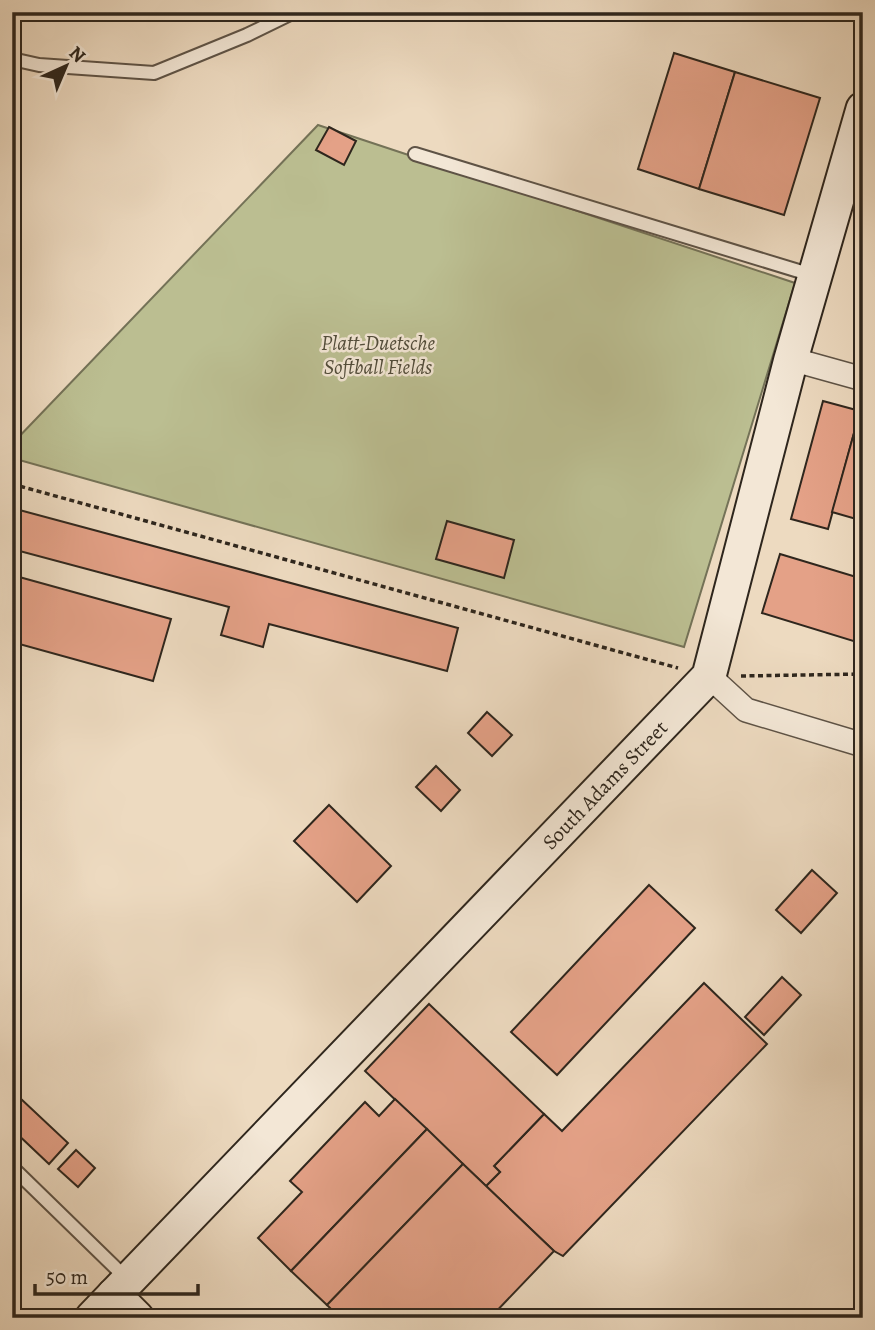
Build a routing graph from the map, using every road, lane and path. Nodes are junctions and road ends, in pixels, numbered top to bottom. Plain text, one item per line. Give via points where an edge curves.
1 (293, 12) edge
2 (12, 59) edge
3 (863, 108) edge
4 (415, 154) dead end
5 (815, 276) junction
6 (792, 359) junction
7 (863, 379) edge
8 (12, 484) edge
9 (863, 674) edge
10 (709, 676) junction
11 (863, 745) edge
12 (12, 1167) edge
13 (118, 1303) edge

1 - 2 lane via 154,73
3 - 5 street, South Adams Street
4 - 5 lane
5 - 6 street, South Adams Street
6 - 7 street
6 - 10 street, South Adams Street
8 - 10 path
9 - 10 path
10 - 11 street via 746,710
10 - 13 street, South Adams Street
12 - 13 lane

